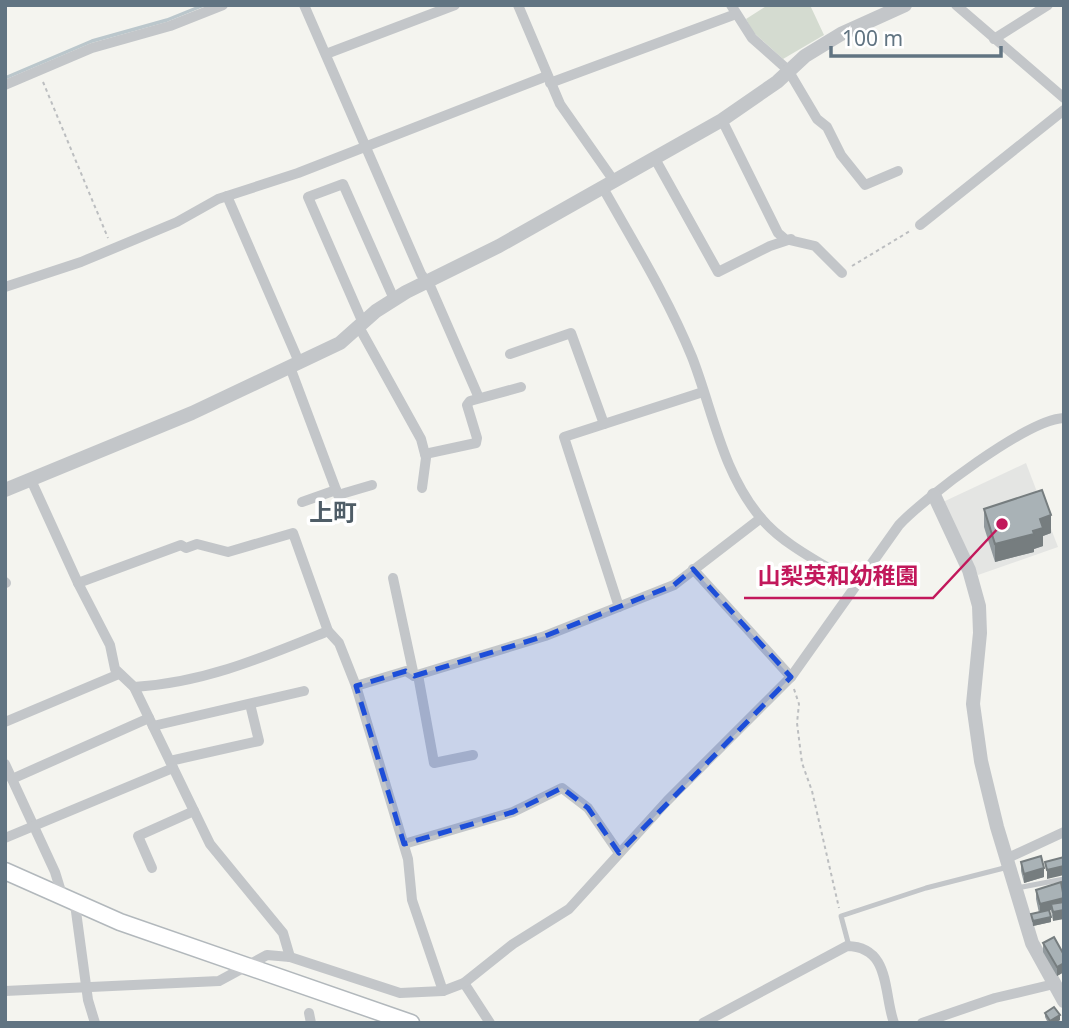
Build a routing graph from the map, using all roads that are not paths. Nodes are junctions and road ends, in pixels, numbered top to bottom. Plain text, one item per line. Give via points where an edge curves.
1 (223, 5) edge
2 (304, 5) edge
3 (456, 5) edge
4 (519, 5) edge
5 (905, 5) edge
6 (956, 5) edge
7 (1048, 5) edge
8 (733, 10) edge
9 (994, 39) junction
10 (326, 54) junction
11 (788, 70) junction
12 (549, 80) junction
13 (5, 85) edge
14 (1064, 99) edge
15 (1064, 110) edge
16 (722, 120) junction
17 (366, 147) junction
18 (654, 158) junction
19 (898, 171) dead end
20 (609, 184) junction
21 (227, 196) junction
22 (920, 225) road end
23 (791, 239) junction
24 (842, 273) road end
25 (426, 280) junction
26 (5, 288) edge
27 (394, 299) junction
28 (361, 325) junction
29 (510, 354) dead end
30 (294, 365) junction
31 (522, 387) dead end
32 (703, 392) junction
33 (479, 398) junction
34 (1064, 418) edge
35 (604, 424) junction
36 (425, 454) junction
37 (32, 480) junction
38 (372, 485) dead end
39 (422, 488) dead end
40 (5, 490) edge
41 (337, 490) junction
42 (934, 495) junction
43 (302, 502) dead end
44 (761, 518) junction
45 (693, 569) junction
46 (393, 578) dead end
47 (78, 583) junction
48 (856, 585) junction
49 (619, 607) junction
50 (328, 631) junction
51 (119, 674) junction
52 (416, 675) junction
53 (789, 678) junction
54 (356, 686) junction
55 (134, 687) junction
56 (304, 691) dead end
57 (250, 704) junction
58 (5, 722) edge
59 (151, 722) junction
60 (473, 755) dead end
61 (5, 764) edge
62 (171, 764) junction
63 (11, 783) edge
64 (194, 811) junction
65 (33, 825) junction
66 (1064, 832) edge
67 (5, 838) edge
68 (404, 844) junction
69 (619, 853) junction
70 (1009, 862) junction
71 (152, 868) dead end
72 (5, 871) edge
73 (1064, 879) edge
74 (1017, 888) junction
75 (69, 901) junction
76 (849, 946) junction
77 (290, 957) junction
78 (246, 964) junction
79 (464, 983) junction
80 (1054, 984) junction
81 (88, 988) junction
82 (5, 991) edge
83 (443, 991) junction
84 (1064, 1001) edge
85 (95, 1023) edge
86 (411, 1023) edge
87 (490, 1023) edge
88 (703, 1023) edge
89 (894, 1023) edge
90 (922, 1023) edge

1 - 13 street via 92,48
2 - 10 street
3 - 10 street
4 - 12 street
5 - 11 street via 841,34
6 - 9 street
7 - 9 street
8 - 11 street via 752,38
8 - 12 street
9 - 14 street
10 - 17 street
11 - 16 street
11 - 19 street via 865,185
12 - 17 street
12 - 20 street
15 - 22 street
16 - 18 street
16 - 23 street via 778,233
17 - 21 street
17 - 25 street
18 - 20 street
18 - 23 street via 718,272
20 - 25 street via 499,246
20 - 32 street via 674,315
21 - 26 street via 113,249
21 - 30 street
23 - 24 street via 815,246
25 - 27 street
25 - 33 street
27 - 28 street
27 - 28 street via 343,184 308,197
28 - 30 street via 340,343
28 - 36 street
29 - 35 street via 571,333
30 - 37 street
30 - 41 street
31 - 33 street
32 - 35 street
32 - 44 street via 713,427
33 - 36 street via 467,405 476,443
34 - 42 street via 1017,436
35 - 49 street via 564,437
36 - 39 street
37 - 40 street
37 - 47 street
38 - 41 street via 338,495
41 - 43 street
42 - 48 street via 899,525
42 - 70 street via 969,570 979,606 973,704 981,761
44 - 45 street
44 - 48 street
45 - 49 street via 674,585
45 - 53 street
46 - 52 street
47 - 50 street via 181,545 228,552 293,533
47 - 51 street via 110,645
48 - 53 street
49 - 52 street via 545,636
50 - 54 street via 339,643
50 - 55 street via 204,678
51 - 55 street
51 - 58 street
52 - 54 street via 406,671
52 - 60 street via 434,763
53 - 69 street
54 - 68 street
55 - 59 street
56 - 57 street
57 - 59 street
57 - 62 street via 259,741
59 - 62 street
59 - 63 street
61 - 63 street
62 - 64 street
62 - 65 street
63 - 65 street
64 - 71 street via 138,836
64 - 77 street via 210,844 283,933
65 - 67 street
65 - 75 street
66 - 70 street
68 - 69 street via 513,812 562,788 588,808
68 - 83 street via 412,900
69 - 79 street via 569,909 513,944
70 - 74 street
70 - 76 lane via 841,916
72 - 75 main road
73 - 74 lane
74 - 80 street via 1032,943
75 - 78 main road
75 - 81 street
76 - 88 street
76 - 89 street via 871,952 880,961
77 - 78 street via 267,955
77 - 83 street via 400,993
78 - 81 street via 219,981
78 - 86 main road
79 - 83 street
79 - 87 street
80 - 84 street
80 - 90 street
81 - 82 street
81 - 85 street

